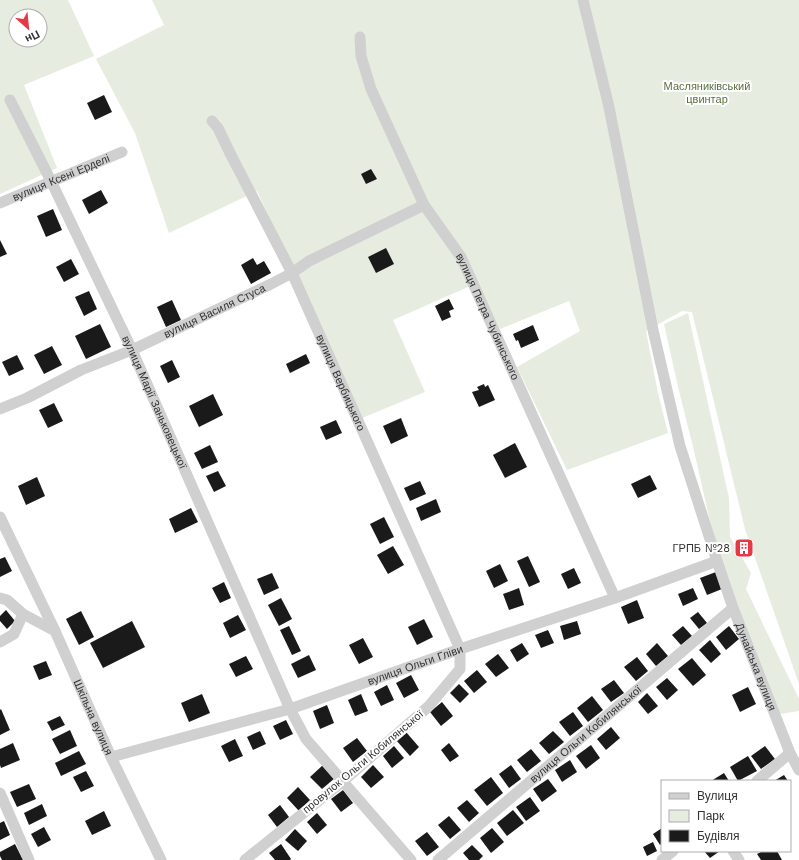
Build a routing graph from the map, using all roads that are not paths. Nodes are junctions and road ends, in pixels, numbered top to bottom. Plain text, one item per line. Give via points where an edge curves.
1 (583, 0) edge
2 (360, 37) dead end
3 (10, 100) dead end
4 (212, 121) dead end
5 (122, 152) dead end
6 (51, 181) junction
7 (0, 203) edge
8 (424, 205) junction
9 (292, 273) junction
10 (132, 350) junction
11 (0, 410) edge
12 (0, 517) edge
13 (717, 561) junction
14 (0, 598) edge
15 (615, 598) junction
16 (733, 608) junction
17 (23, 614) junction
18 (55, 631) junction
19 (0, 642) edge
20 (460, 649) junction
21 (290, 709) junction
22 (790, 753) junction
23 (111, 757) junction
24 (799, 770) edge
25 (758, 780) edge
26 (342, 782) junction
27 (0, 793) edge
28 (672, 852) edge
29 (29, 860) edge
30 (161, 860) edge
31 (245, 860) edge
32 (411, 860) edge
33 (438, 860) edge
34 (662, 860) edge

1 - 13 street, Дунайська вулиця via 609,107 653,330 676,431
2 - 8 street, вулиця Петра Чубинського via 361,56 371,89
3 - 6 street, вулиця Марії Заньковецької
4 - 9 street, вулиця Вербицького via 218,128
5 - 6 street, вулиця Ксені Ерделі
6 - 7 street, вулиця Ксені Ерделі
6 - 10 street, вулиця Марії Заньковецької
8 - 9 street, вулиця Василя Стуса via 309,261
8 - 15 street, вулиця Петра Чубинського via 461,257
9 - 10 street, вулиця Василя Стуса
9 - 20 street, вулиця Вербицького
10 - 11 street, вулиця Василя Стуса via 82,370
10 - 21 street, вулиця Марії Заньковецької
12 - 18 street, Шкільна вулиця
13 - 15 street, вулиця Ольги Гліви
13 - 16 street, Дунайська вулиця
14 - 17 street via 7,600
15 - 20 street, вулиця Ольги Гліви
16 - 22 street, Дунайська вулиця
16 - 33 street, вулиця Ольги Кобилянської
17 - 18 street
17 - 19 street via 14,634
18 - 23 street, Шкільна вулиця
20 - 21 street, вулиця Ольги Гліви
20 - 26 street, провулок Ольги Кобилянської via 460,669 428,707
21 - 23 street, вулиця Ольги Гліви
21 - 26 street, вулиця Марії Заньковецької via 306,739
22 - 24 street, Дунайська вулиця
22 - 25 street
23 - 30 street, Шкільна вулиця
26 - 31 street, провулок Ольги Кобилянської
26 - 32 street, вулиця Марії Заньковецької
27 - 29 street
28 - 34 street

